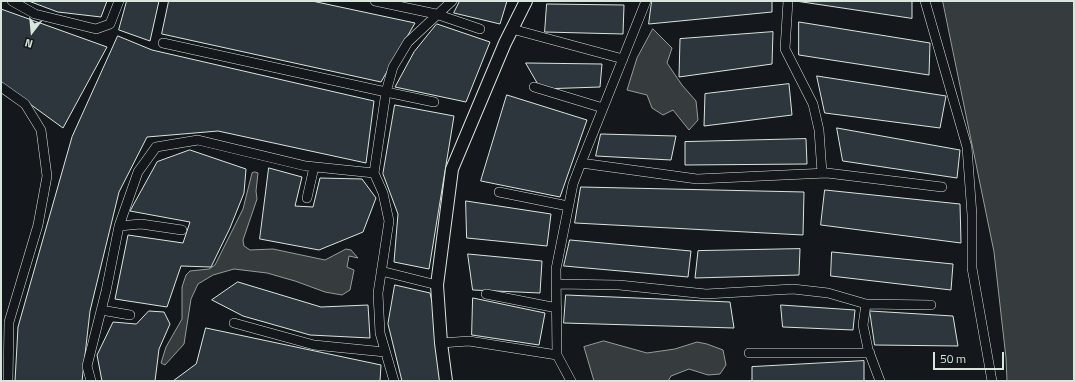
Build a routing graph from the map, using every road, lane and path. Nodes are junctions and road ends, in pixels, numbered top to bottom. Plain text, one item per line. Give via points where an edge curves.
1 (12, 1) edge
2 (119, 1) edge
3 (375, 1) edge
4 (452, 1) edge
5 (526, 1) edge
6 (645, 1) edge
7 (788, 1) edge
8 (925, 1) edge
9 (436, 14) junction
10 (480, 29) dead end
11 (512, 29) junction
12 (163, 43) dead end
13 (623, 59) junction
14 (1, 87) edge
15 (534, 87) dead end
16 (386, 92) junction
17 (434, 102) dead end
18 (603, 108) junction
19 (581, 163) junction
20 (314, 167) junction
21 (374, 173) junction
22 (822, 173) junction
23 (942, 187) dead end
24 (499, 192) dead end
25 (306, 198) dead end
26 (568, 206) junction
27 (118, 226) junction
28 (182, 230) dead end
29 (381, 271) junction
30 (556, 284) junction
31 (437, 285) junction
32 (486, 294) dead end
33 (866, 304) junction
34 (930, 305) dead end
35 (556, 308) junction
36 (102, 310) junction
37 (130, 315) dead end
38 (5, 321) edge
39 (234, 323) dead end
40 (441, 343) junction
41 (385, 352) junction
42 (748, 353) dead end
43 (870, 353) junction
44 (557, 355) junction
45 (8, 381) edge
46 (91, 381) edge
47 (394, 381) edge
48 (446, 381) edge
49 (571, 381) edge
50 (880, 381) edge
51 (992, 381) edge

1 - 2 street via 35,14 96,29 110,24
3 - 9 street
4 - 9 street
5 - 11 street
6 - 13 street
7 - 22 street via 785,49 813,104 819,130
8 - 51 street via 967,147 972,214 972,268
9 - 10 street
9 - 16 street via 408,42 393,67
11 - 13 street
11 - 31 street via 452,169
12 - 16 street
13 - 18 street
14 - 38 street via 25,104 41,130 47,176 38,225
15 - 18 street
16 - 17 street
16 - 21 street
18 - 19 street
19 - 22 street via 697,179
19 - 26 street
20 - 21 street
20 - 25 street
20 - 27 street via 249,154 198,140 156,147 138,172
21 - 29 street via 383,193 389,221
22 - 23 street
24 - 26 street
26 - 30 street via 556,269
27 - 28 street via 141,224
27 - 36 street
29 - 31 street
29 - 41 street via 378,293 380,333
30 - 33 street via 619,285 706,294 793,289 828,293
30 - 35 street
31 - 40 street
32 - 35 street
33 - 34 street
33 - 43 street via 863,325
35 - 44 street
36 - 37 street
36 - 46 street via 87,366
38 - 45 street
39 - 41 street via 314,345
40 - 44 street via 469,341
40 - 48 street
41 - 47 street
42 - 43 street
43 - 50 street
44 - 49 street

